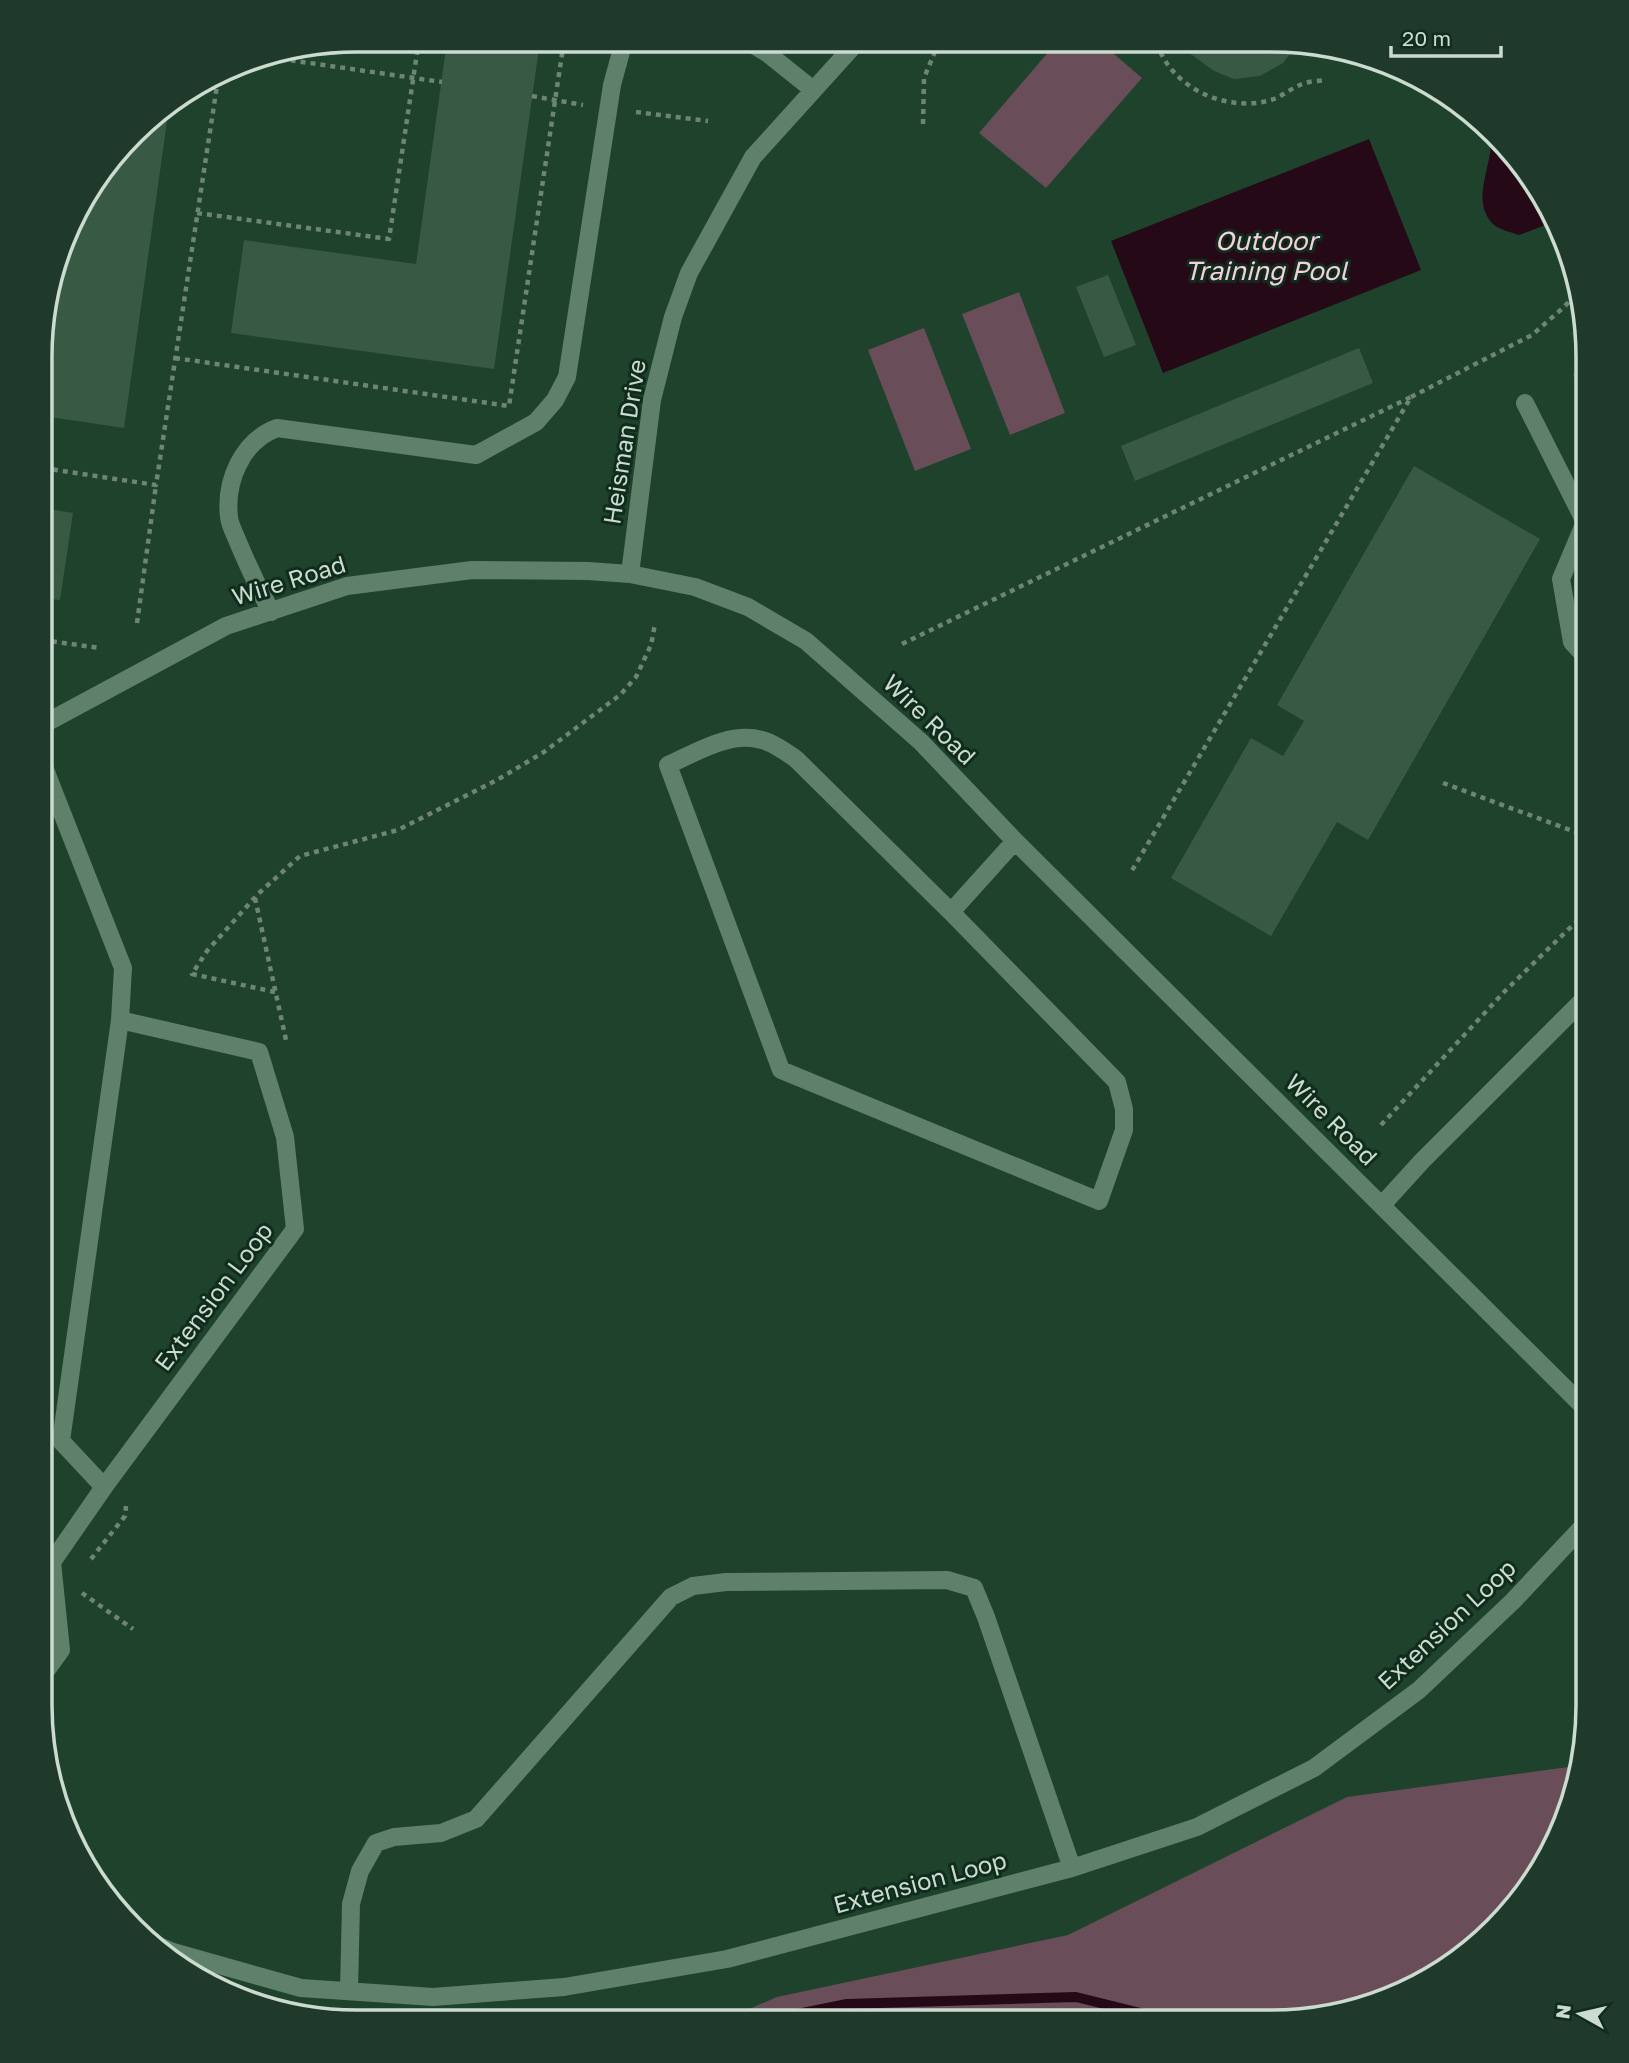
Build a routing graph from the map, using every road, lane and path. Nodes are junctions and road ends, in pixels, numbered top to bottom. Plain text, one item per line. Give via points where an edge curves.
1 (417, 52) edge
2 (562, 52) edge
3 (621, 52) edge
4 (765, 52) edge
5 (847, 52) edge
6 (935, 52) edge
7 (1162, 52) edge
8 (290, 60) edge
9 (413, 78) junction
10 (1326, 80) dead end
11 (442, 82) dead end
12 (217, 87) edge
13 (812, 89) junction
14 (532, 96) dead end
15 (555, 99) junction
16 (588, 106) dead end
17 (631, 112) dead end
18 (708, 121) dead end
19 (923, 124) dead end
20 (197, 213) junction
21 (1571, 299) edge
22 (175, 358) junction
23 (1411, 397) junction
24 (1525, 403) dead end
25 (52, 469) edge
26 (156, 485) junction
27 (1576, 502) edge
28 (1576, 547) edge
29 (630, 575) junction
30 (271, 612) junction
31 (137, 623) dead end
32 (655, 624) dead end
33 (52, 641) edge
34 (902, 644) dead end
35 (1576, 646) edge
36 (100, 648) dead end
37 (52, 720) edge
38 (1443, 783) dead end
39 (52, 787) edge
40 (1576, 833) edge
41 (1015, 841) junction
42 (1129, 874) dead end
43 (951, 912) junction
44 (1576, 922) edge
45 (275, 992) dead end
46 (1576, 1007) edge
47 (120, 1020) junction
48 (1381, 1125) dead end
49 (1382, 1205) junction
50 (1576, 1399) edge
51 (104, 1487) junction
52 (1576, 1534) edge
53 (52, 1561) edge
54 (52, 1571) edge
55 (52, 1662) edge
56 (1072, 1868) junction
57 (181, 1954) edge
58 (349, 1991) junction

1 - 9 path
2 - 15 path
3 - 30 street via 612,85 568,377 555,400 536,422 476,455 276,428 264,433 246,449 234,473 229,520
4 - 13 street
5 - 13 street, Heisman Drive
6 - 19 path via 924,78
7 - 10 path via 1188,87 1217,99 1247,103 1272,99 1302,83
8 - 9 path
9 - 11 path
9 - 20 path via 389,239
12 - 20 path
13 - 29 street, Heisman Drive via 753,157 689,273 652,400
14 - 15 path
15 - 16 path
15 - 22 path via 509,407
17 - 18 path
20 - 22 path
21 - 23 path via 1532,335
22 - 26 path
23 - 34 path
23 - 42 path
24 - 27 street
25 - 26 path
26 - 31 path
28 - 35 street via 1561,579
29 - 30 street, Wire Road via 472,570 347,586
29 - 41 street, Wire Road via 695,587 748,607 806,641 921,742
30 - 37 street, Wire Road via 226,626
32 - 45 path via 636,677 609,704 544,752 398,830 300,856 258,894 192,974
33 - 36 path
38 - 40 path
39 - 47 street via 123,968
41 - 43 street
41 - 49 street, Wire Road
43 - 43 street via 780,748 762,740 719,742 668,765 781,1070 1098,1201 1124,1130 1125,1109 1117,1082
44 - 48 path
46 - 49 street
47 - 51 street via 61,1441
47 - 51 street, Extension Loop via 259,1052 285,1138 295,1229
49 - 50 street, Wire Road
51 - 53 street, Extension Loop
52 - 56 street, Extension Loop via 1419,1690 1314,1768 1197,1827
54 - 55 street, Extension Loop via 61,1650
56 - 58 street, Extension Loop via 727,1959 628,1978 433,1997
56 - 58 street via 974,1588 947,1580 692,1586 671,1597 476,1819 441,1833 376,1843 360,1871 351,1904
57 - 58 street, Extension Loop via 301,1988

